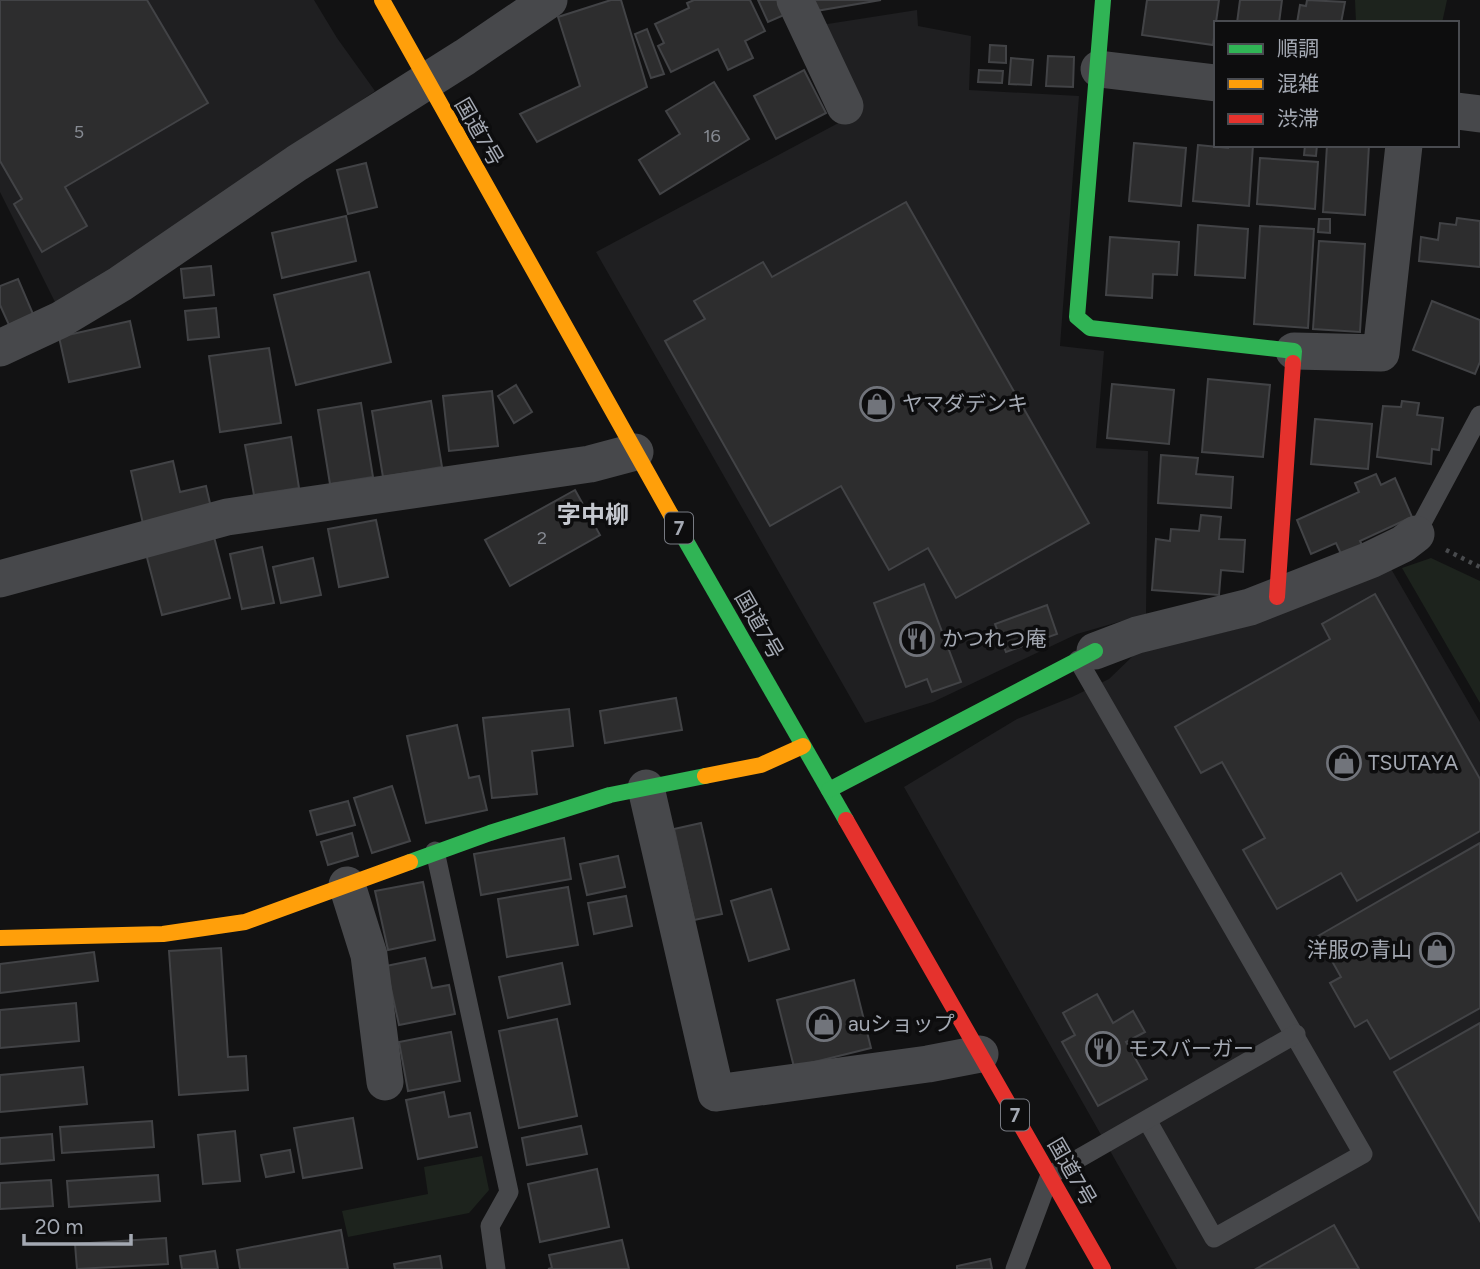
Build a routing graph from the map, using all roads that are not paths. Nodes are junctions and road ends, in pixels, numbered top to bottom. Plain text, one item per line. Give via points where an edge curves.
1 (382, 0) edge
2 (550, 0) edge
3 (794, 0) edge
4 (1103, 0) edge
5 (1098, 69) junction
6 (426, 81) junction
7 (1214, 83) edge
8 (845, 106) dead end
9 (1459, 111) edge
10 (1480, 114) edge
11 (1404, 147) edge
12 (0, 348) edge
13 (1294, 351) junction
14 (1480, 415) edge
15 (635, 452) junction
16 (1416, 534) joint
17 (0, 579) edge
18 (1277, 597) junction
19 (1087, 656) junction
20 (803, 746) junction
21 (646, 788) junction
22 (829, 790) junction
23 (435, 851) junction
24 (347, 884) junction
25 (0, 938) edge
26 (1296, 1034) junction
27 (980, 1054) junction
28 (385, 1082) dead end
29 (1147, 1120) junction
30 (1050, 1175) junction
31 (496, 1269) edge
32 (1015, 1269) edge
33 (1103, 1269) edge

1 - 6 main road, 国道7号 / 7
2 - 6 street
3 - 8 street
4 - 5 main road
5 - 7 street
5 - 13 main road via 1077,317 1090,328
6 - 12 street via 120,284 60,320
6 - 15 main road, 国道7号 / 7
9 - 10 street
11 - 13 street via 1381,354
13 - 18 main road
14 - 16 lane
15 - 17 street via 590,464 228,517
15 - 20 main road, 国道7号 / 7
16 - 18 street via 1370,559
18 - 19 street via 1137,635
19 - 22 main road
19 - 26 lane
20 - 21 main road via 761,765
20 - 22 main road, 国道7号 / 7
21 - 23 main road via 610,795
21 - 27 street via 716,1093
22 - 27 main road, 国道7号 / 7
23 - 24 main road
23 - 31 lane via 509,1192 490,1226
24 - 25 main road via 246,922 163,934
24 - 28 street via 369,955
26 - 29 lane
26 - 29 lane via 1363,1154 1214,1238
27 - 30 main road, 国道7号 / 7
29 - 30 lane
30 - 32 lane
30 - 33 main road, 国道7号 / 7

